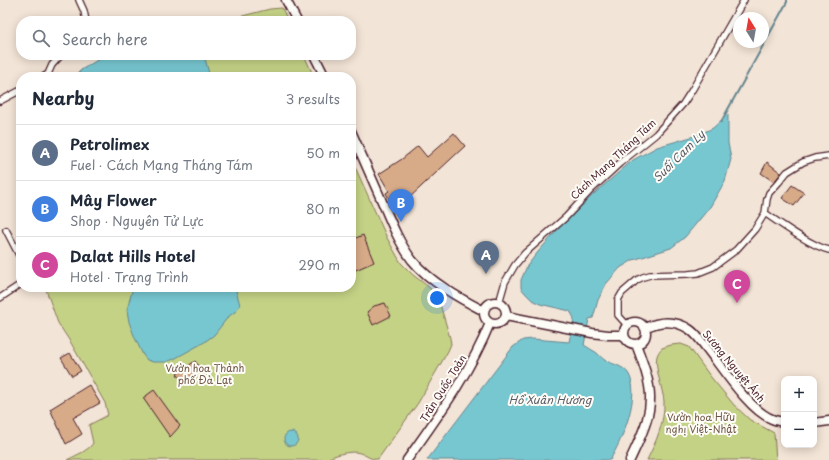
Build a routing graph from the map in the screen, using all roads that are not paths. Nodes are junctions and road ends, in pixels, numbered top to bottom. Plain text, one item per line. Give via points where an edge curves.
1 (80, 0) edge
2 (286, 0) edge
3 (744, 0) edge
4 (85, 16) edge
5 (294, 16) edge
6 (56, 60) edge
7 (316, 60) edge
8 (49, 72) edge
9 (322, 72) edge
10 (16, 93) edge
11 (0, 101) edge
12 (356, 142) edge
13 (829, 156) edge
14 (765, 213) junction
15 (6, 230) dead end
16 (16, 249) edge
17 (829, 250) edge
18 (16, 287) edge
19 (0, 298) edge
20 (499, 303) junction
21 (484, 311) junction
22 (506, 316) junction
23 (490, 323) junction
24 (627, 325) junction
25 (645, 328) junction
26 (623, 334) junction
27 (636, 344) junction
28 (829, 421) edge
29 (781, 422) edge
30 (817, 423) edge
31 (408, 460) edge
32 (630, 460) edge

1 - 4 street
2 - 5 main road
3 - 20 street, Cách Mạng Tháng Tám via 683,104 656,134 620,163 566,217 525,253 505,282
6 - 8 street
7 - 9 main road
10 - 11 street
12 - 21 main road via 391,222 413,261 457,296
13 - 14 street via 803,162 788,172 770,193
14 - 17 street via 807,240
14 - 24 street via 736,250 713,267 698,273 650,275 637,280 618,300 618,314
15 - 16 street
18 - 19 street
20 - 21 main road via 490,303
20 - 22 main road via 506,309
21 - 23 main road via 485,318
22 - 23 main road via 500,324
22 - 26 main road via 592,333
23 - 31 main road, Trần Quốc Toản via 465,375
24 - 25 main road via 638,322
24 - 26 main road
25 - 27 main road via 645,339
25 - 29 main road, Sương Nguyệt Ánh via 667,322 679,324 690,330 757,410 772,420
26 - 27 main road via 626,341
27 - 32 main road via 648,378 650,403 645,426
28 - 30 main road

